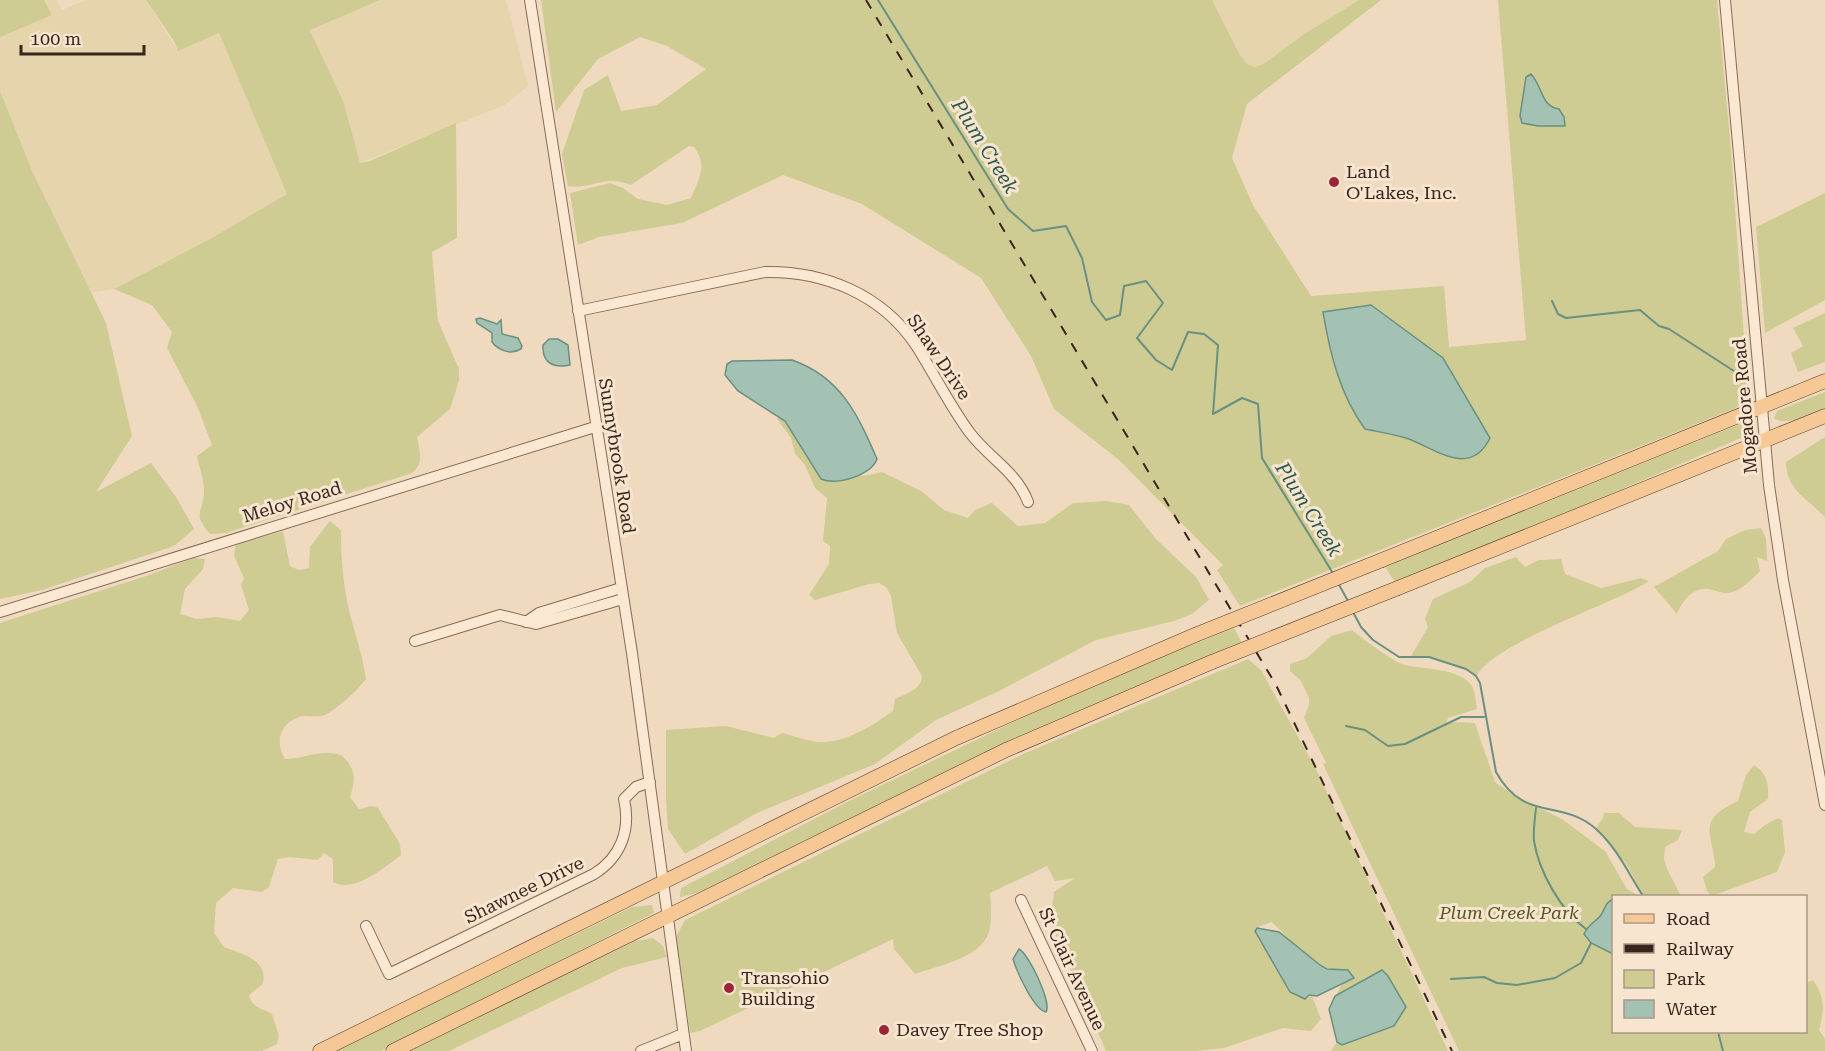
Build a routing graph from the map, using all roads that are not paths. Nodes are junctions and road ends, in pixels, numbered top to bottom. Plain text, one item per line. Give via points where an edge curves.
1 (530, 0) edge
2 (1725, 0) edge
3 (578, 312) junction
4 (1825, 381) edge
5 (1761, 407) junction
6 (1825, 416) edge
7 (595, 427) junction
8 (1764, 440) junction
9 (1028, 502) dead end
10 (622, 593) junction
11 (0, 612) edge
12 (415, 641) dead end
13 (650, 782) junction
14 (1825, 805) edge
15 (664, 883) junction
16 (1021, 900) dead end
17 (668, 917) junction
18 (366, 926) dead end
19 (683, 1034) junction
20 (320, 1051) edge
21 (393, 1051) edge
22 (641, 1051) edge
23 (686, 1051) edge
24 (1092, 1051) edge

1 - 3 street, Sunnybrook Road
2 - 5 street, Mogadore Road
3 - 7 street, Sunnybrook Road
3 - 9 street, Shaw Drive via 751,273 795,272 841,284 871,300 900,325 966,428 1017,481
4 - 5 main road
5 - 8 street, Mogadore Road
5 - 15 main road, bridge via 1195,635 956,738
6 - 8 main road
7 - 10 street, Sunnybrook Road
7 - 11 street, Meloy Road
8 - 14 street, Mogadore Road via 1783,580
8 - 17 main road, bridge via 1212,662 1006,750
10 - 12 street via 543,623 500,615
10 - 13 street, Sunnybrook Road
13 - 15 street, Sunnybrook Road
13 - 18 street, Shawnee Drive via 636,787 624,799 625,832 616,854 604,868 389,974
15 - 17 street, Sunnybrook Road
15 - 20 main road
16 - 24 street, St Clair Avenue
17 - 19 street, Sunnybrook Road
17 - 21 main road
19 - 22 street
19 - 23 street, Sunnybrook Road

